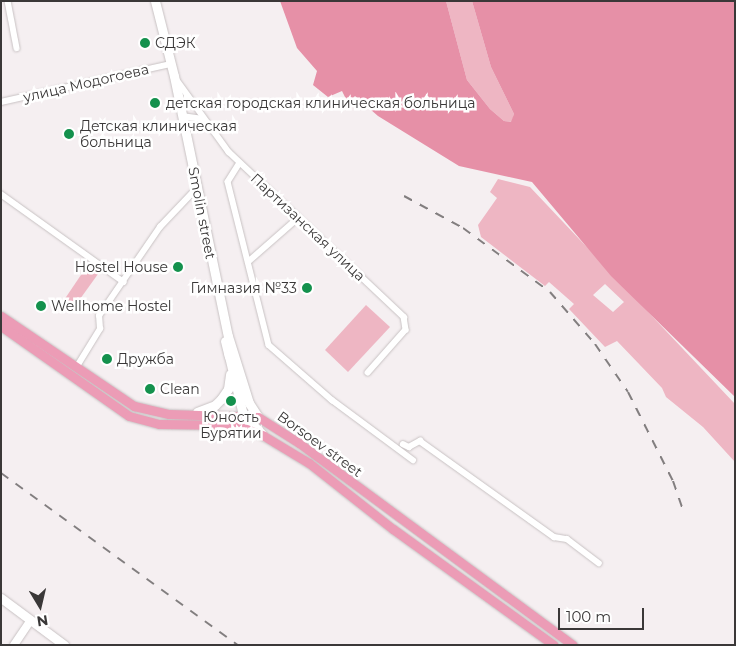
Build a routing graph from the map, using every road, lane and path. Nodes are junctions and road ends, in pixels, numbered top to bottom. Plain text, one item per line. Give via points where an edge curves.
1 (7, 1) edge
2 (150, 1) edge
3 (155, 1) edge
4 (1, 2) edge
5 (17, 48) dead end
6 (168, 65) junction
7 (174, 76) junction
8 (1, 102) edge
9 (182, 116) junction
10 (203, 119) junction
11 (240, 163) junction
12 (195, 191) junction
13 (1, 194) edge
14 (297, 219) junction
15 (249, 261) junction
16 (124, 282) junction
17 (1, 316) edge
18 (1, 326) edge
19 (228, 336) junction
20 (230, 361) junction
21 (76, 368) junction
22 (368, 373) dead end
23 (71, 377) junction
24 (196, 412) junction
25 (258, 417) junction
26 (245, 418) junction
27 (236, 425) junction
28 (264, 436) junction
29 (402, 444) dead end
30 (315, 456) junction
31 (413, 460) dead end
32 (309, 464) junction
33 (599, 563) dead end
34 (1, 598) edge
35 (32, 620) junction
36 (14, 645) edge
37 (64, 645) edge
38 (554, 645) edge
39 (572, 645) edge

1 - 4 street
1 - 5 street
2 - 6 main road
3 - 6 main road, Smolin street
6 - 7 main road, Smolin street
6 - 8 street, улица Модогоева
6 - 12 main road
7 - 9 main road, Smolin street
7 - 10 street, Партизанская улица
9 - 10 street
9 - 12 main road, Smolin street
10 - 11 street, Партизанская улица
11 - 14 street, Партизанская улица
11 - 15 street via 228,182
12 - 16 street via 160,227
12 - 19 main road, Smolin street
12 - 20 main road
13 - 16 street
14 - 15 street
14 - 22 street, Партизанская улица via 404,317 406,330
15 - 31 street via 269,345 332,400
16 - 21 street via 99,316 100,329
17 - 21 main road, Borsoev street
18 - 23 main road, Borsoev street
19 - 20 main road, Smolin street
19 - 25 main road, Smolin street via 249,403
20 - 24 main road, Smolin street via 228,389 215,405
20 - 26 main road, Smolin street
21 - 23 street
21 - 24 main road, Borsoev street via 134,406 169,414
23 - 27 main road, Borsoev street via 125,414 140,420 159,424
24 - 26 main road, Borsoev street
25 - 26 main road, Borsoev street
25 - 30 main road, Borsoev street
26 - 27 main road
26 - 28 main road
27 - 28 main road, Borsoev street
28 - 32 main road, Borsoev street
29 - 33 street via 409,447 420,441 554,537 567,539
30 - 32 main road
30 - 39 main road, Borsoev street
32 - 38 main road, Borsoev street
34 - 35 main road
35 - 36 street
35 - 37 main road

